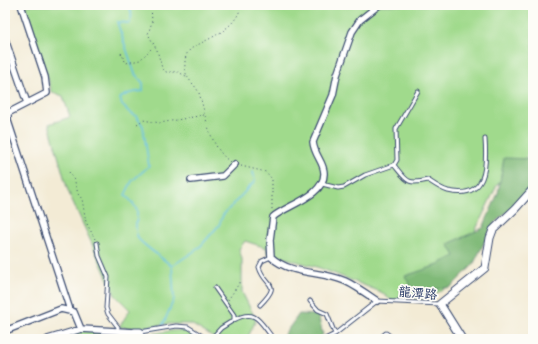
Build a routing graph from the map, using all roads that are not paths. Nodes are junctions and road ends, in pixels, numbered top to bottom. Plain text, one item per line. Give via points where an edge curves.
1 (21, 5) edge
2 (379, 5) edge
3 (5, 40) edge
4 (418, 91) dead end
5 (27, 103) junction
6 (485, 139) dead end
7 (235, 164) road end
8 (394, 166) junction
9 (191, 180) dead end
10 (322, 184) junction
11 (533, 189) edge
12 (97, 243) road end
13 (271, 257) junction
14 (215, 288) dead end
15 (310, 301) dead end
16 (377, 301) junction
17 (440, 304) junction
18 (260, 306) dead end
19 (70, 310) junction
20 (234, 320) junction
21 (82, 329) junction
22 (5, 331) edge
23 (117, 331) junction
24 (138, 332) joint
25 (335, 334) junction
26 (272, 337) dead end
27 (48, 339) edge
28 (207, 339) edge
29 (211, 339) edge
30 (325, 339) edge
31 (379, 339) edge
32 (394, 339) edge
33 (462, 339) edge

1 - 5 street via 45,77 47,93
2 - 10 street via 360,20 352,32 331,101 313,142 324,172
3 - 5 street
4 - 8 lane via 396,129 397,160
5 - 19 street via 8,113 8,121
6 - 8 lane via 487,161 484,166 484,177 476,188 464,192 446,190 428,180 415,183 407,181
7 - 9 street via 222,176
8 - 10 lane via 365,175 344,187
10 - 13 street via 305,199 280,210 272,217
11 - 17 street via 493,230 484,268
12 - 23 lane via 99,256 108,277 106,308 118,327
13 - 16 street via 287,268 344,280
13 - 18 lane via 262,261 259,267 271,289 270,295
14 - 20 lane
15 - 25 lane via 326,314
16 - 17 lane, 龍潭路
16 - 25 lane
17 - 33 street, 龍潭路
19 - 21 street via 74,312
19 - 22 street via 61,309
20 - 26 lane via 247,314 256,317
20 - 29 lane via 221,328
21 - 23 street
21 - 27 street
23 - 24 street
24 - 28 lane via 176,326 188,327
25 - 30 lane
31 - 32 lane via 386,333

